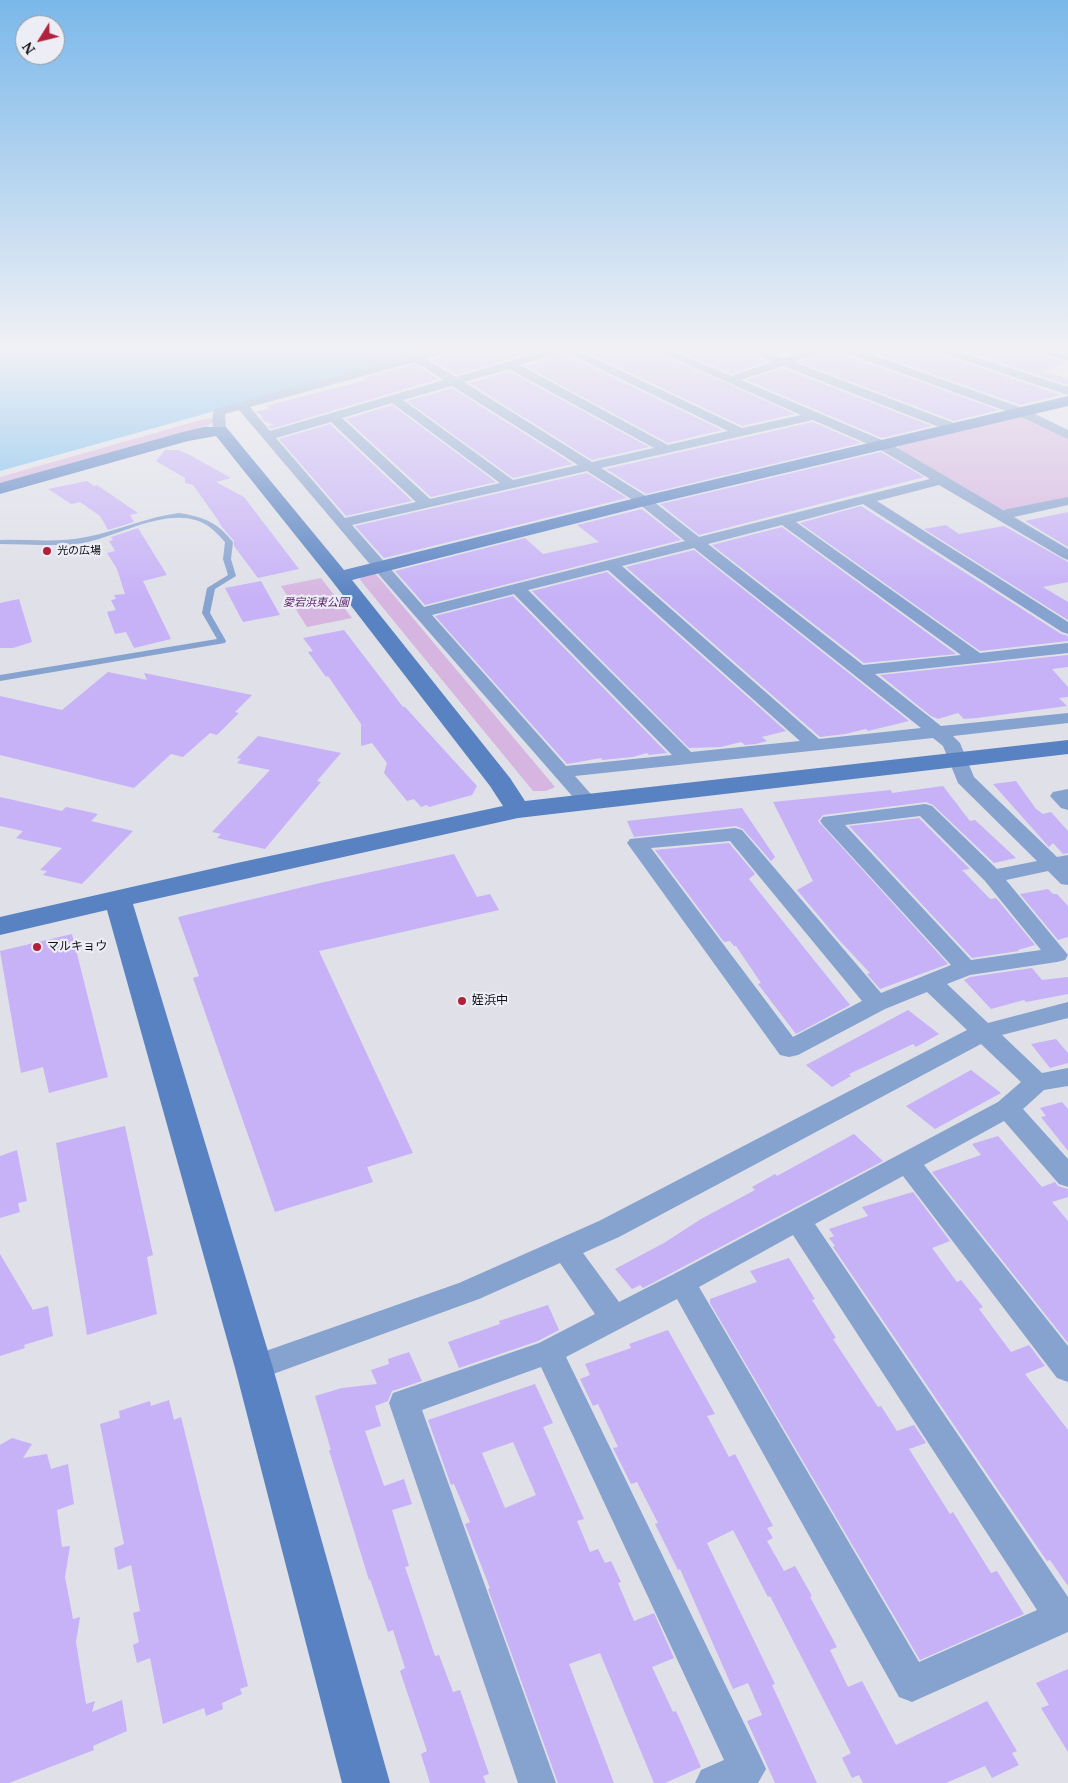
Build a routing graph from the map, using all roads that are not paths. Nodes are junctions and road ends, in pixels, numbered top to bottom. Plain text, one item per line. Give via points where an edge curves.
1 (195, 434) edge
2 (222, 434) edge
3 (274, 434) edge
4 (352, 434) edge
5 (442, 434) edge
6 (538, 434) edge
7 (639, 434) edge
8 (730, 434) edge
9 (856, 434) edge
10 (930, 434) edge
11 (268, 436) joint
12 (884, 446) junction
13 (666, 449) junction
14 (590, 467) junction
15 (941, 480) junction
16 (511, 485) junction
17 (0, 489) edge
18 (865, 499) junction
19 (1068, 501) edge
20 (644, 502) junction
21 (427, 504) junction
22 (1002, 515) junction
23 (784, 520) junction
24 (342, 523) junction
25 (0, 542) edge
26 (695, 542) junction
27 (1068, 555) edge
28 (610, 564) junction
29 (380, 566) junction
30 (339, 577) junction
31 (517, 588) junction
32 (422, 613) junction
33 (1068, 629) edge
34 (1068, 648) edge
35 (977, 658) junction
36 (859, 670) junction
37 (0, 678) edge
38 (1068, 718) edge
39 (938, 732) junction
40 (815, 745) junction
41 (1068, 748) edge
42 (1068, 753) edge
43 (687, 759) junction
44 (959, 763) junction
45 (561, 772) junction
46 (1068, 795) edge
47 (587, 801) junction
48 (1068, 804) edge
49 (518, 810) junction
50 (1063, 868) edge
51 (992, 876) junction
52 (118, 902) junction
53 (0, 927) edge
54 (966, 968) junction
55 (931, 982) junction
56 (877, 1003) junction
57 (1068, 1010) edge
58 (984, 1032) junction
59 (1068, 1077) edge
60 (1037, 1083) junction
61 (1007, 1108) junction
62 (907, 1162) junction
63 (1068, 1177) edge
64 (798, 1220) junction
65 (565, 1249) junction
66 (682, 1284) junction
67 (614, 1318) junction
68 (549, 1352) junction
69 (254, 1368) junction
70 (1068, 1369) edge
71 (366, 1783) edge
72 (537, 1783) edge
73 (714, 1783) edge

1 - 17 street
2 - 30 street
3 - 11 street
4 - 21 street
5 - 16 street
6 - 14 street
7 - 13 street
8 - 13 street
9 - 12 street
10 - 12 street
11 - 24 street
12 - 15 street
12 - 20 street
13 - 14 street
14 - 16 street
14 - 20 street
15 - 18 street
15 - 22 street
16 - 21 street
18 - 23 street
18 - 33 street
19 - 22 street
20 - 26 street
20 - 29 street
21 - 24 street
22 - 27 street
23 - 26 street
23 - 35 street
24 - 29 street
25 - 37 lane via 84,540 164,516 181,515 198,518 221,531 229,542 227,559 232,576 211,588 206,614 222,641
26 - 28 street
26 - 36 street
28 - 31 street
28 - 40 street
29 - 30 street
29 - 32 street
30 - 49 street via 501,783
31 - 32 street
31 - 43 street
32 - 45 street
34 - 35 street
35 - 36 street
36 - 39 street
38 - 39 street
39 - 40 street
39 - 44 street via 951,743
40 - 43 street
41 - 44 street
42 - 44 street
43 - 45 street
44 - 47 street
44 - 50 street via 965,778
44 - 52 street via 530,815
45 - 47 street
46 - 48 street via 1060,796
47 - 49 street
49 - 52 street
50 - 51 street
51 - 54 street via 1057,955
51 - 54 street via 925,810 830,821
52 - 53 street
52 - 69 street
54 - 55 street
55 - 56 street
55 - 58 street
56 - 56 street via 789,1049 637,843 735,834
57 - 58 street
58 - 60 street
58 - 65 street via 609,1230
59 - 60 street
60 - 61 street
61 - 62 street
61 - 63 street
62 - 64 street
62 - 70 street
64 - 66 street
64 - 66 street via 1061,1617 912,1684
65 - 67 street
65 - 69 street via 470,1291
66 - 67 street
67 - 68 street
68 - 72 street via 404,1403
68 - 73 street via 747,1769
69 - 71 street

